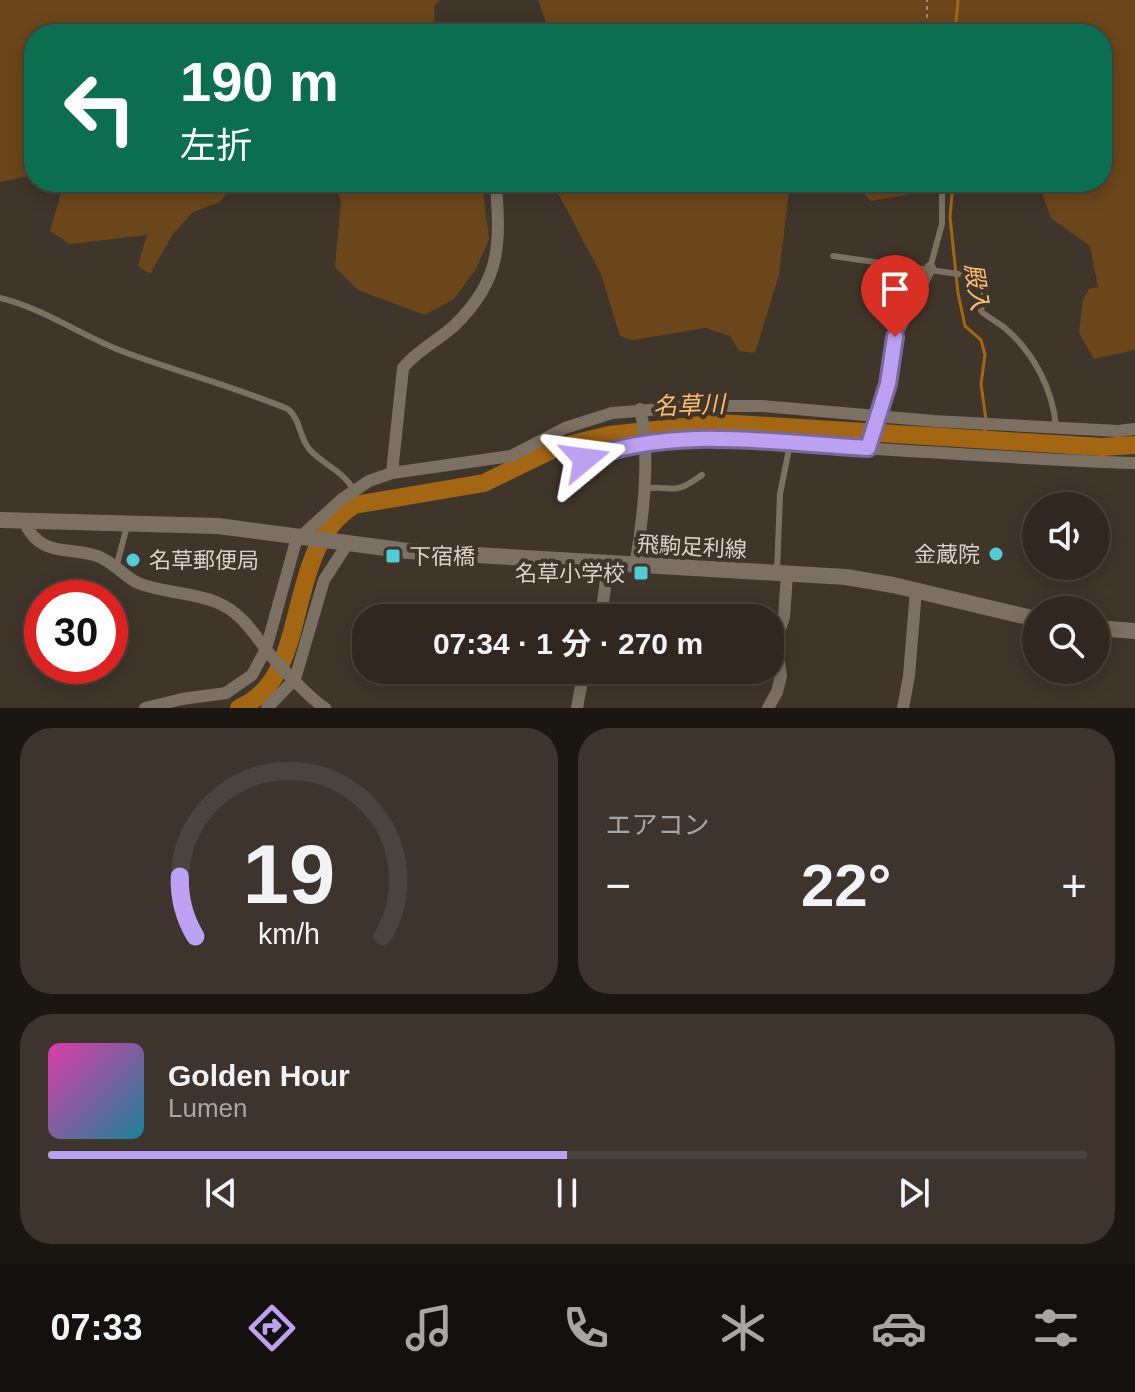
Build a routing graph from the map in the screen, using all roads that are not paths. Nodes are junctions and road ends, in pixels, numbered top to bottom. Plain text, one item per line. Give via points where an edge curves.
1 (496, 192) edge
2 (942, 192) edge
3 (833, 256) dead end
4 (930, 268) junction
5 (0, 298) edge
6 (640, 411) junction
7 (877, 418) junction
8 (1056, 427) junction
9 (1135, 429) edge
10 (643, 442) junction
11 (790, 444) junction
12 (868, 445) junction
13 (585, 459) dead end
14 (1135, 463) edge
15 (392, 473) junction
16 (702, 475) dead end
17 (643, 489) junction
18 (354, 490) junction
19 (0, 520) edge
20 (24, 521) junction
21 (127, 523) junction
22 (303, 536) junction
23 (345, 543) junction
24 (608, 564) junction
25 (635, 566) junction
26 (116, 568) junction
27 (782, 573) junction
28 (916, 590) junction
29 (603, 604) edge
30 (1022, 616) edge
31 (1110, 629) edge
32 (1135, 631) edge
33 (268, 652) junction
34 (292, 676) junction
35 (581, 684) edge
36 (322, 707) edge
37 (145, 708) edge
38 (267, 708) edge
39 (577, 708) edge
40 (768, 708) edge
41 (903, 708) edge

1 - 15 street via 492,274 456,324 403,368
2 - 4 lane via 942,224
3 - 4 lane
4 - 7 street via 895,337
4 - 8 lane via 986,278 981,311 1029,352
5 - 18 lane via 120,350 288,409 307,446
6 - 7 street via 728,404
6 - 10 street
6 - 15 street via 612,413 565,428 511,456
7 - 8 street
7 - 12 street
8 - 9 street
10 - 11 street via 702,438
10 - 13 street
10 - 17 street
11 - 12 street
11 - 27 lane via 780,494
12 - 14 street
15 - 18 street
16 - 17 lane via 677,490
17 - 25 street
18 - 22 street
19 - 20 main road
20 - 21 main road
20 - 26 street via 29,533 48,548 99,556
21 - 22 main road
21 - 26 lane
22 - 23 main road
22 - 33 street via 293,549
23 - 24 main road, 飛駒足利線
23 - 34 street via 324,580
24 - 25 main road, 飛駒足利線
24 - 29 street
25 - 27 main road, 飛駒足利線
26 - 33 street via 149,587 219,603 246,621
27 - 28 main road, 飛駒足利線 via 856,578
27 - 40 street via 784,617 776,640 781,676
28 - 30 main road, 飛駒足利線
28 - 41 street
31 - 32 main road
33 - 34 street
33 - 37 street via 252,675 226,693
34 - 36 street
34 - 38 street
35 - 39 street

